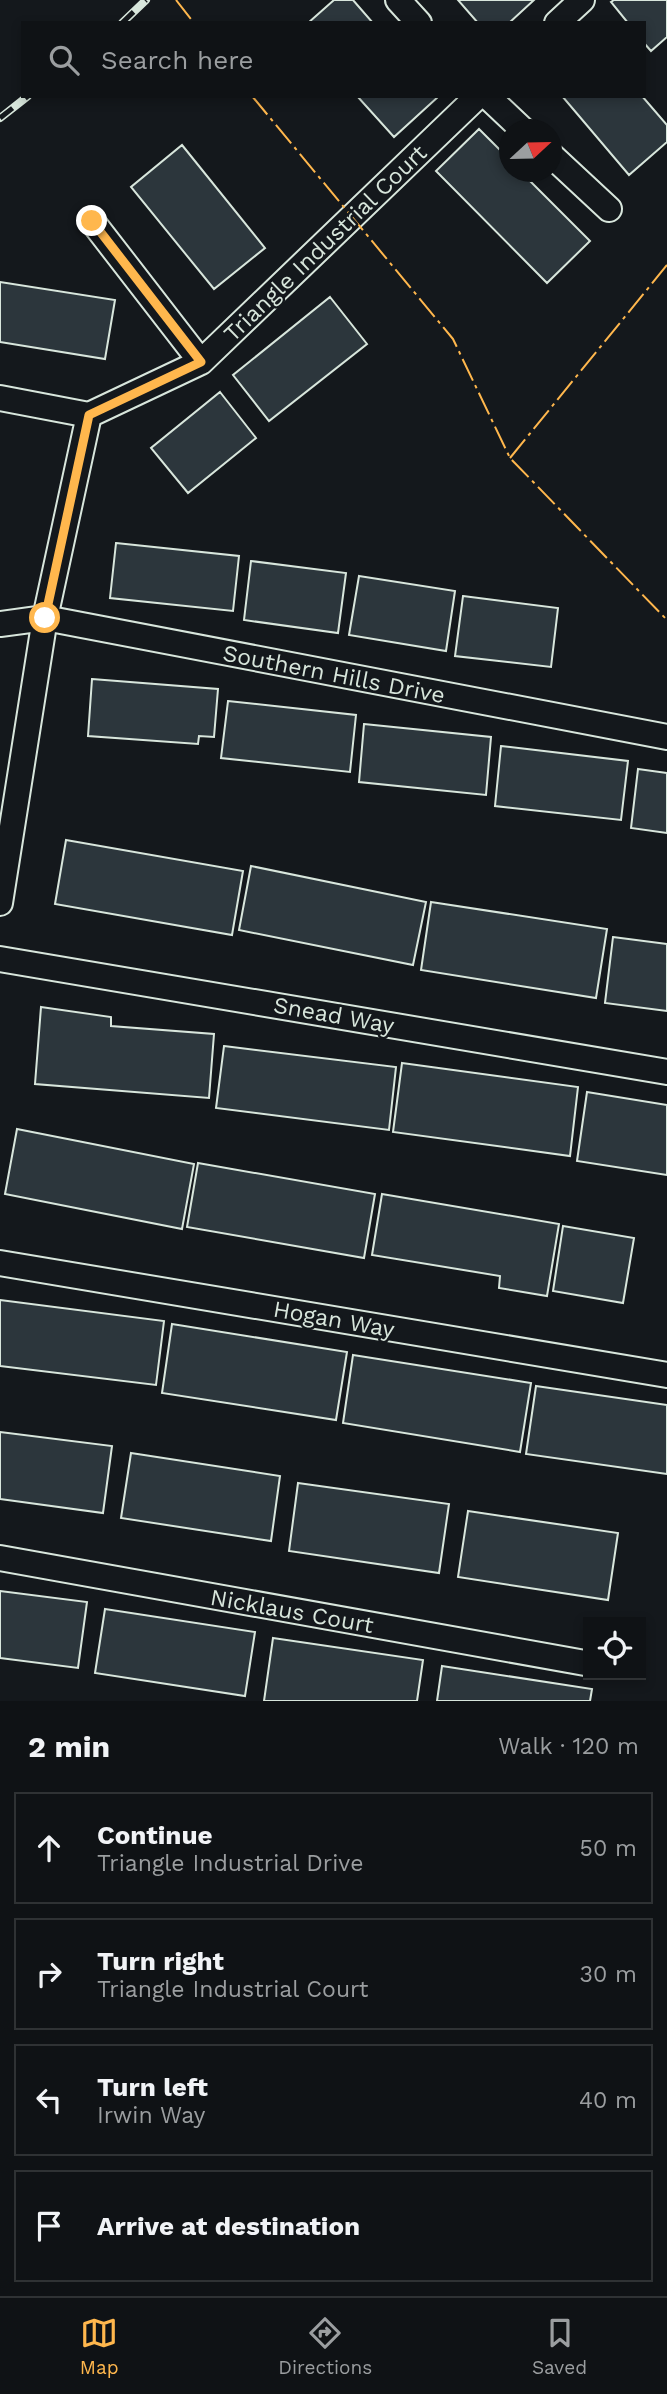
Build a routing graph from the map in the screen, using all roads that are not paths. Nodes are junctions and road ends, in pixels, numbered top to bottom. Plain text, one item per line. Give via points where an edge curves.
1 (398, 0) edge
2 (582, 0) edge
3 (417, 21) edge
4 (559, 21) edge
5 (476, 98) edge
6 (489, 98) edge
7 (511, 119) edge
8 (562, 166) edge
9 (609, 209) dead end
10 (92, 221) dead end
11 (201, 362) junction
12 (0, 398) edge
13 (89, 415) junction
14 (45, 618) junction
15 (0, 624) edge
16 (667, 737) edge
17 (0, 903) edge
18 (0, 959) edge
19 (667, 1072) edge
20 (0, 1263) edge
21 (667, 1375) edge
22 (0, 1558) edge
23 (583, 1663) edge

1 - 3 street
2 - 4 street
5 - 11 street, Triangle Industrial Court
6 - 7 street
8 - 9 street
10 - 11 street
11 - 13 street, Triangle Industrial Court
12 - 13 street
13 - 14 street
14 - 15 street, Southern Hills Drive
14 - 16 street, Southern Hills Drive
14 - 17 street
18 - 19 street, Snead Way
20 - 21 street, Hogan Way
22 - 23 street, Nicklaus Court

